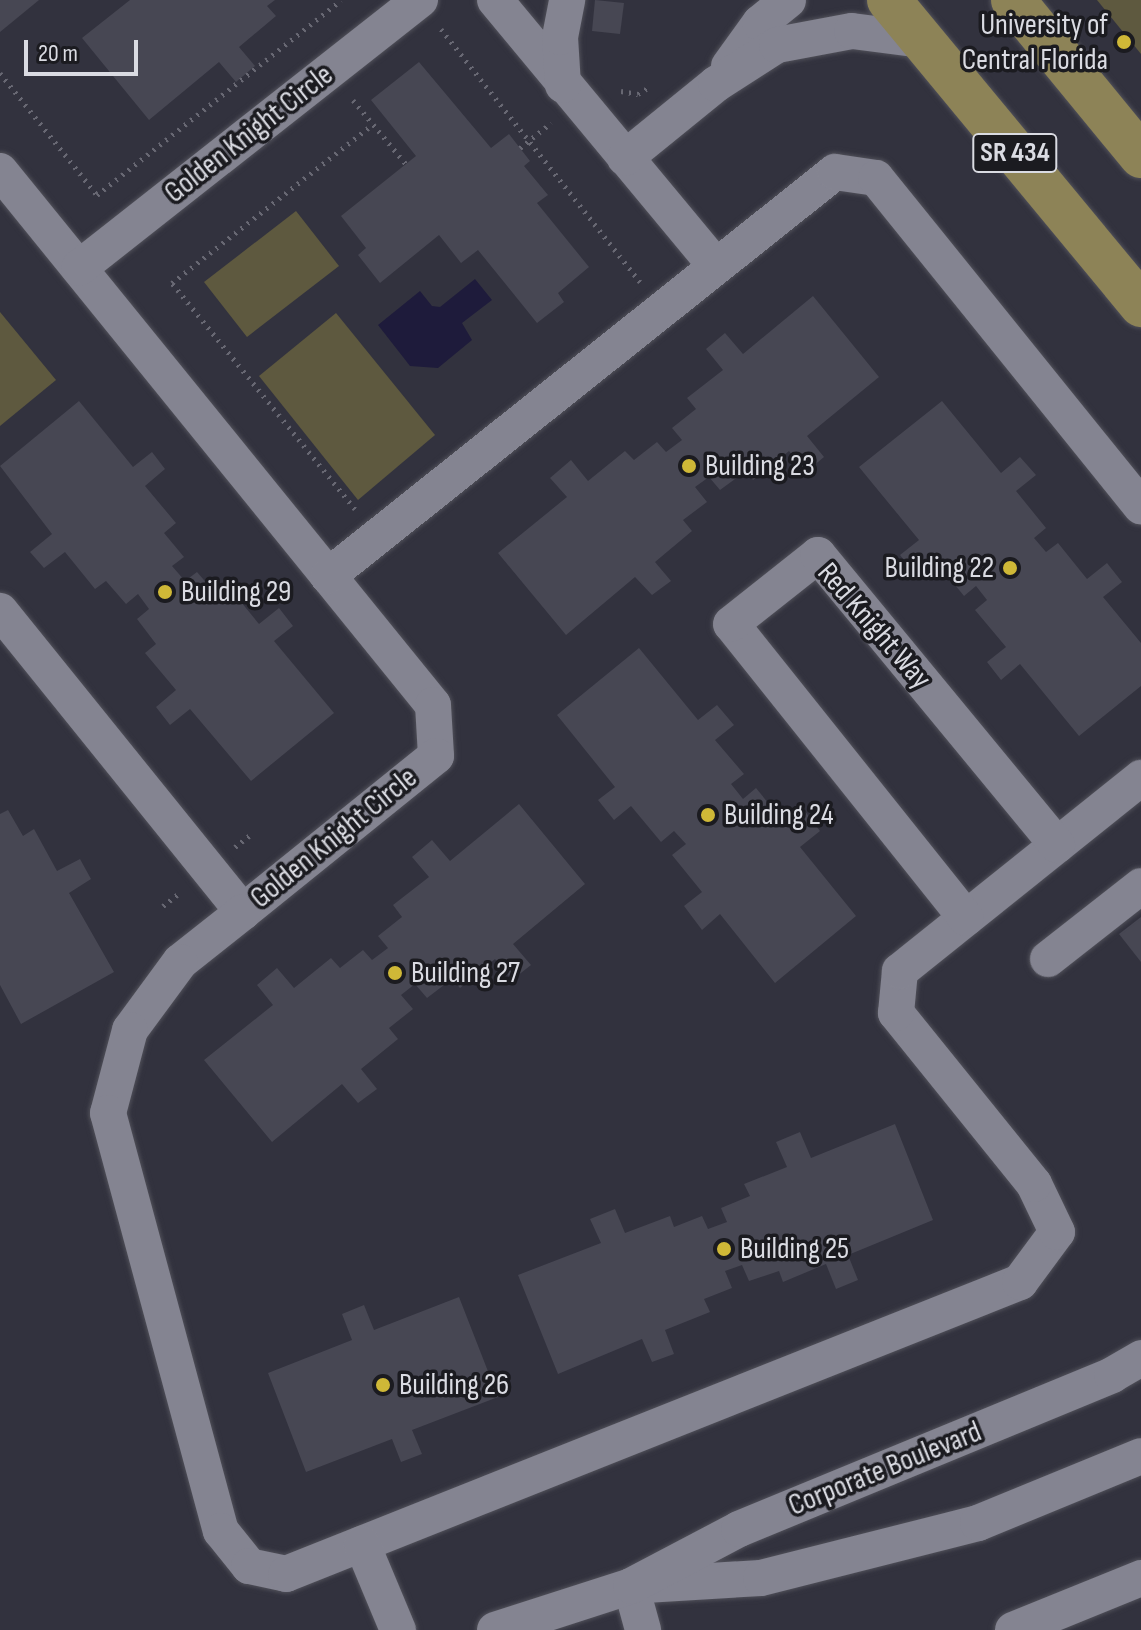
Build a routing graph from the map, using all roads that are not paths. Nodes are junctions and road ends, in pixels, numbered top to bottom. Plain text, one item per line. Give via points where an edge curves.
1 (420, 0) edge
2 (495, 0) edge
3 (567, 0) edge
4 (788, 0) edge
5 (889, 0) edge
6 (1011, 6) edge
7 (923, 40) junction
8 (716, 84) junction
9 (560, 101) junction
10 (1141, 156) edge
11 (625, 158) junction
12 (0, 171) edge
13 (716, 266) junction
14 (79, 268) junction
15 (1141, 305) edge
16 (1141, 506) edge
17 (328, 576) junction
18 (0, 611) edge
19 (1141, 778) edge
20 (1057, 845) junction
21 (1141, 886) edge
22 (243, 912) junction
23 (966, 918) junction
24 (1048, 959) dead end
25 (1141, 1358) edge
26 (1141, 1456) edge
27 (362, 1544) junction
28 (1141, 1578) edge
29 (631, 1586) junction
30 (398, 1630) edge
31 (495, 1630) edge
32 (643, 1630) edge
33 (1013, 1630) edge

1 - 14 street, Golden Knight Circle
2 - 9 street
3 - 9 street via 560,37
4 - 8 street via 760,23
5 - 7 main road, SR 434
6 - 10 main road
7 - 8 street via 852,31 811,36 777,45
7 - 15 main road, SR 434
8 - 11 street
9 - 11 street
11 - 13 street
12 - 14 street, Golden Knight Circle
13 - 16 street via 835,172 876,178
13 - 17 street
14 - 17 street, Golden Knight Circle
17 - 22 street, Golden Knight Circle via 433,705 436,756
18 - 22 street, Golden Knight Circle
19 - 20 street
20 - 23 street
20 - 23 street, Red Knight Way via 818,555 731,624
21 - 24 street
22 - 27 street via 180,962 130,1030 108,1113 221,1531 249,1566 286,1574
23 - 27 street via 900,971 896,1013 1034,1184 1057,1232 1020,1282
25 - 29 street, Corporate Boulevard via 1112,1375 739,1529
26 - 29 street, Corporate Boulevard via 978,1523 761,1578
27 - 30 street
28 - 33 street
29 - 31 street, Corporate Boulevard
29 - 32 street

